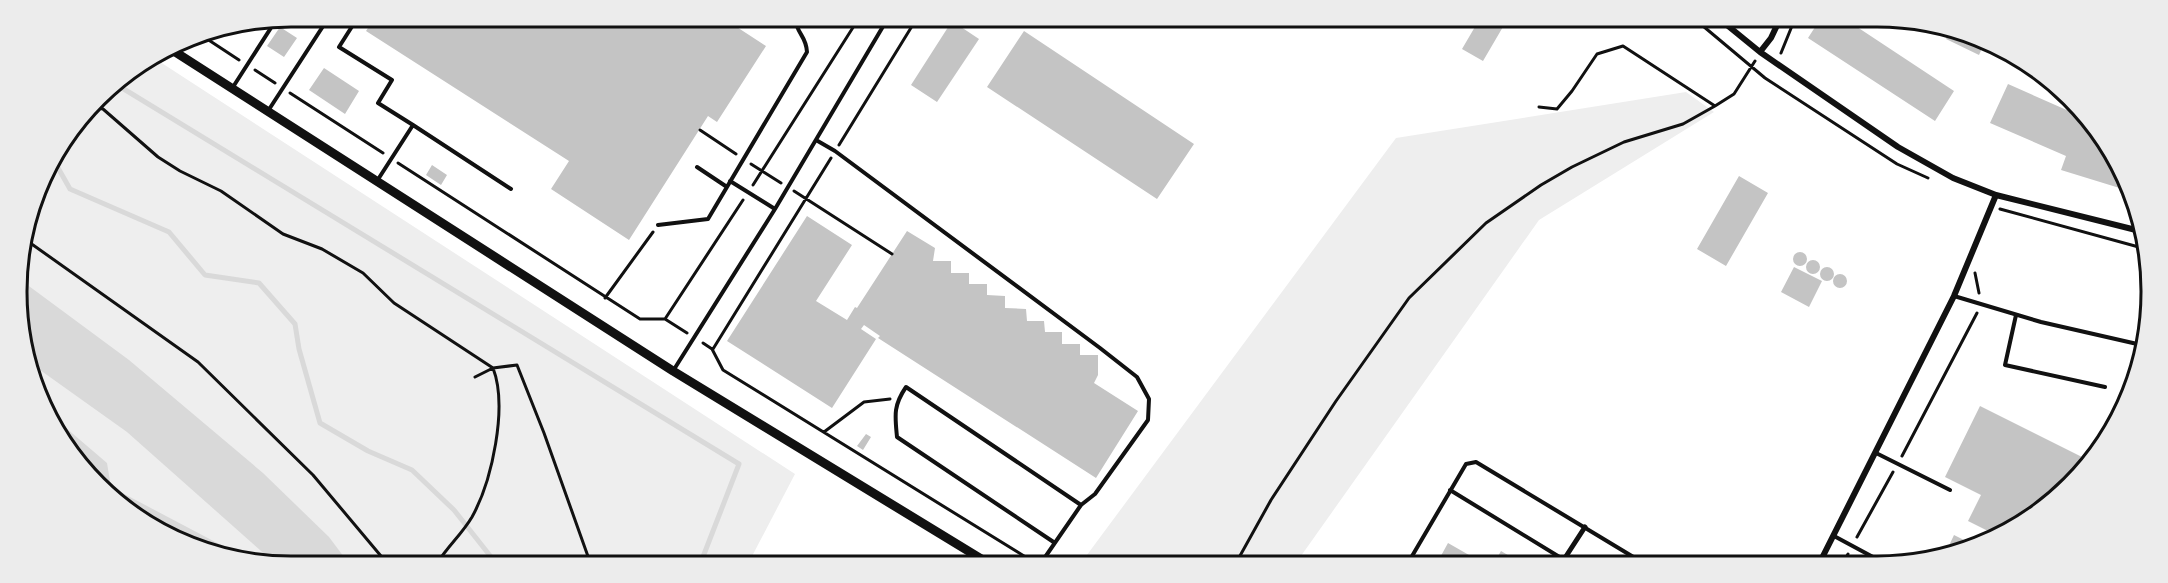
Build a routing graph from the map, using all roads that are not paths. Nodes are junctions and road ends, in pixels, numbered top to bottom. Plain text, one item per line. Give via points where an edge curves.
1 (322, 27) edge
2 (352, 27) edge
3 (796, 27) edge
4 (883, 27) edge
5 (1729, 27) edge
6 (1776, 27) edge
7 (271, 28) edge
8 (1760, 52) junction
9 (177, 53) edge
10 (232, 89) junction
11 (268, 111) junction
12 (413, 125) junction
13 (816, 140) junction
14 (697, 167) dead end
15 (730, 181) junction
16 (377, 182) junction
17 (727, 187) junction
18 (511, 189) dead end
19 (1996, 195) junction
20 (775, 209) junction
21 (658, 225) road end
22 (2134, 229) edge
23 (1954, 296) junction
24 (2016, 315) junction
25 (2136, 344) edge
26 (673, 371) junction
27 (2105, 387) dead end
28 (1876, 453) junction
29 (1450, 490) junction
30 (1950, 490) dead end
31 (1081, 505) junction
32 (1585, 527) junction
33 (1834, 536) junction
34 (1055, 543) junction
35 (977, 556) edge
36 (1046, 556) edge
37 (1412, 556) edge
38 (1555, 556) edge
39 (1566, 556) edge
40 (1632, 556) edge
41 (1823, 556) edge
42 (1871, 556) edge

1 - 11 lane
2 - 12 lane via 339,47 392,81 378,103
3 - 15 lane via 806,40 807,52
4 - 13 lane
5 - 8 street
6 - 8 street
7 - 10 lane
8 - 19 street via 1898,147 1953,178
9 - 10 street
10 - 11 street
11 - 16 street
12 - 16 lane
12 - 18 lane
13 - 20 lane
13 - 31 lane via 1137,377 1149,399 1148,420 1095,494
14 - 17 lane
15 - 17 lane
15 - 20 lane
16 - 26 street
17 - 21 lane via 708,219
19 - 22 street
19 - 23 street
20 - 26 lane
23 - 24 lane
23 - 28 street
24 - 25 lane
24 - 27 lane via 2005,365
26 - 35 street
28 - 30 lane
28 - 33 street
29 - 32 lane via 1466,464 1476,462
29 - 37 lane
29 - 38 lane
31 - 34 lane
31 - 34 lane via 906,387 898,398 894,412 897,437
32 - 39 street
32 - 40 lane
33 - 41 street
33 - 42 lane
34 - 36 lane

